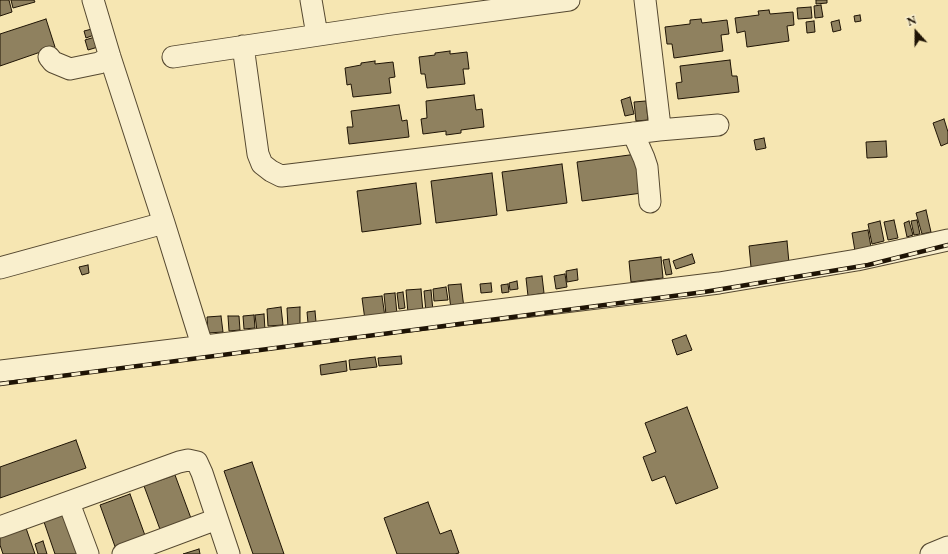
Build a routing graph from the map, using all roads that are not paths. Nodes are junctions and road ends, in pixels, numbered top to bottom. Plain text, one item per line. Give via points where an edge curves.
1 (93, 0) edge
2 (311, 0) edge
3 (569, 0) edge
4 (645, 0) edge
5 (317, 36) junction
6 (243, 46) junction
7 (50, 57) dead end
8 (110, 57) junction
9 (173, 57) dead end
10 (718, 125) dead end
11 (659, 130) junction
12 (633, 133) junction
13 (650, 202) dead end
14 (164, 223) junction
15 (948, 240) edge
16 (0, 268) edge
17 (202, 346) junction
18 (0, 371) edge
19 (69, 503) junction
20 (217, 519) junction
21 (0, 527) edge
22 (948, 547) edge
23 (88, 554) edge
24 (123, 554) edge
25 (229, 554) edge
26 (930, 554) edge

1 - 8 street
2 - 5 street
3 - 5 street
4 - 11 street
5 - 6 street
6 - 9 street
6 - 12 street via 258,154 262,164 281,176
7 - 8 street via 53,62 70,69 99,63
8 - 14 street
10 - 11 street
11 - 12 street
12 - 13 street via 647,167
14 - 16 street
14 - 17 street
15 - 17 street via 857,260 719,283
17 - 18 street
19 - 20 street via 188,460 197,462 200,468
19 - 21 street
19 - 23 street
20 - 24 street
20 - 25 street
22 - 26 street

